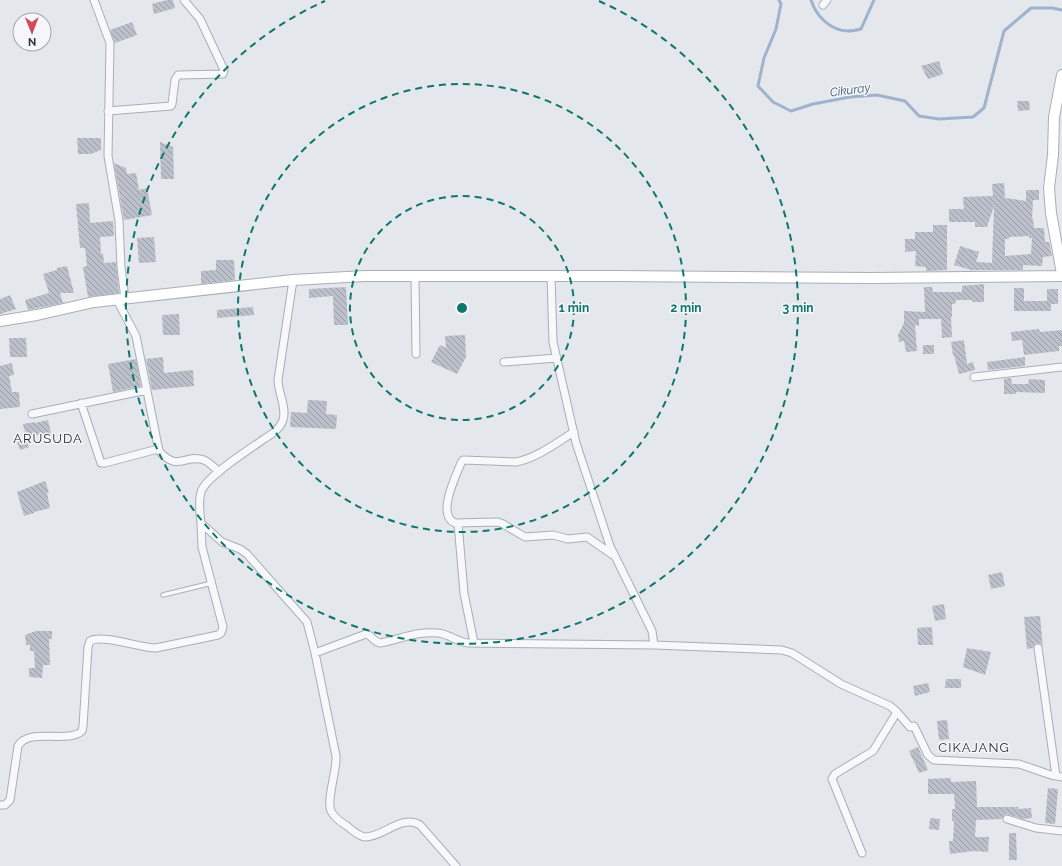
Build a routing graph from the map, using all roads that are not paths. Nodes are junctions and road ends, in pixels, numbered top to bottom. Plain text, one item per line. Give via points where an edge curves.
1 (94, 0) edge
2 (184, 0) edge
3 (1062, 75) edge
4 (108, 111) junction
5 (1062, 275) edge
6 (415, 276) junction
7 (551, 276) junction
8 (293, 280) junction
9 (121, 300) junction
10 (0, 320) edge
11 (416, 354) dead end
12 (557, 358) junction
13 (504, 362) dead end
14 (1062, 367) edge
15 (974, 376) dead end
16 (147, 390) junction
17 (81, 403) junction
18 (32, 414) dead end
19 (574, 432) junction
20 (158, 449) junction
21 (219, 472) junction
22 (201, 523) junction
23 (458, 523) junction
24 (614, 555) junction
25 (212, 583) junction
26 (163, 596) dead end
27 (474, 643) junction
28 (654, 645) junction
29 (1038, 648) dead end
30 (315, 652) junction
31 (897, 712) junction
32 (1059, 776) edge
33 (0, 806) edge
34 (1007, 819) dead end
35 (1062, 830) edge
36 (862, 853) dead end
37 (456, 866) edge

1 - 4 street via 110,42
2 - 4 street via 200,19 224,70 223,74 178,75 171,106
3 - 5 street via 1054,117 1049,188
4 - 9 street via 109,162 119,222
5 - 7 street via 870,278
6 - 7 street
6 - 8 street
6 - 11 street
7 - 12 street via 552,330
8 - 9 street
8 - 21 street via 278,380 283,420 276,431
9 - 10 street via 94,302 37,315
9 - 16 street via 136,336
12 - 13 street
12 - 19 street
14 - 15 street
16 - 17 street
16 - 20 street
17 - 18 street
17 - 20 street via 101,463
19 - 23 street via 534,456 516,462 463,460 448,497 447,506 448,518
19 - 24 street
20 - 21 street via 172,461 203,459
21 - 22 street via 201,491
22 - 25 street via 202,547
22 - 30 street via 219,540 247,554 304,618
23 - 24 street via 498,522 528,538 553,535 568,539 587,537
23 - 27 street via 464,592
24 - 28 street via 652,630
25 - 26 lane
25 - 33 street via 223,627 218,635 156,648 102,639 90,641 82,730 75,734 28,738 20,742 10,800
27 - 28 street
27 - 30 street via 439,634 420,633 378,643 366,634
28 - 31 street via 787,651 841,684 886,704
29 - 32 street
30 - 37 street via 336,756 331,812 362,836 371,836 404,822 415,822
31 - 32 street via 910,727 914,726 928,755 934,760 1019,764
31 - 36 street via 873,751 832,779
34 - 35 street via 1036,828

